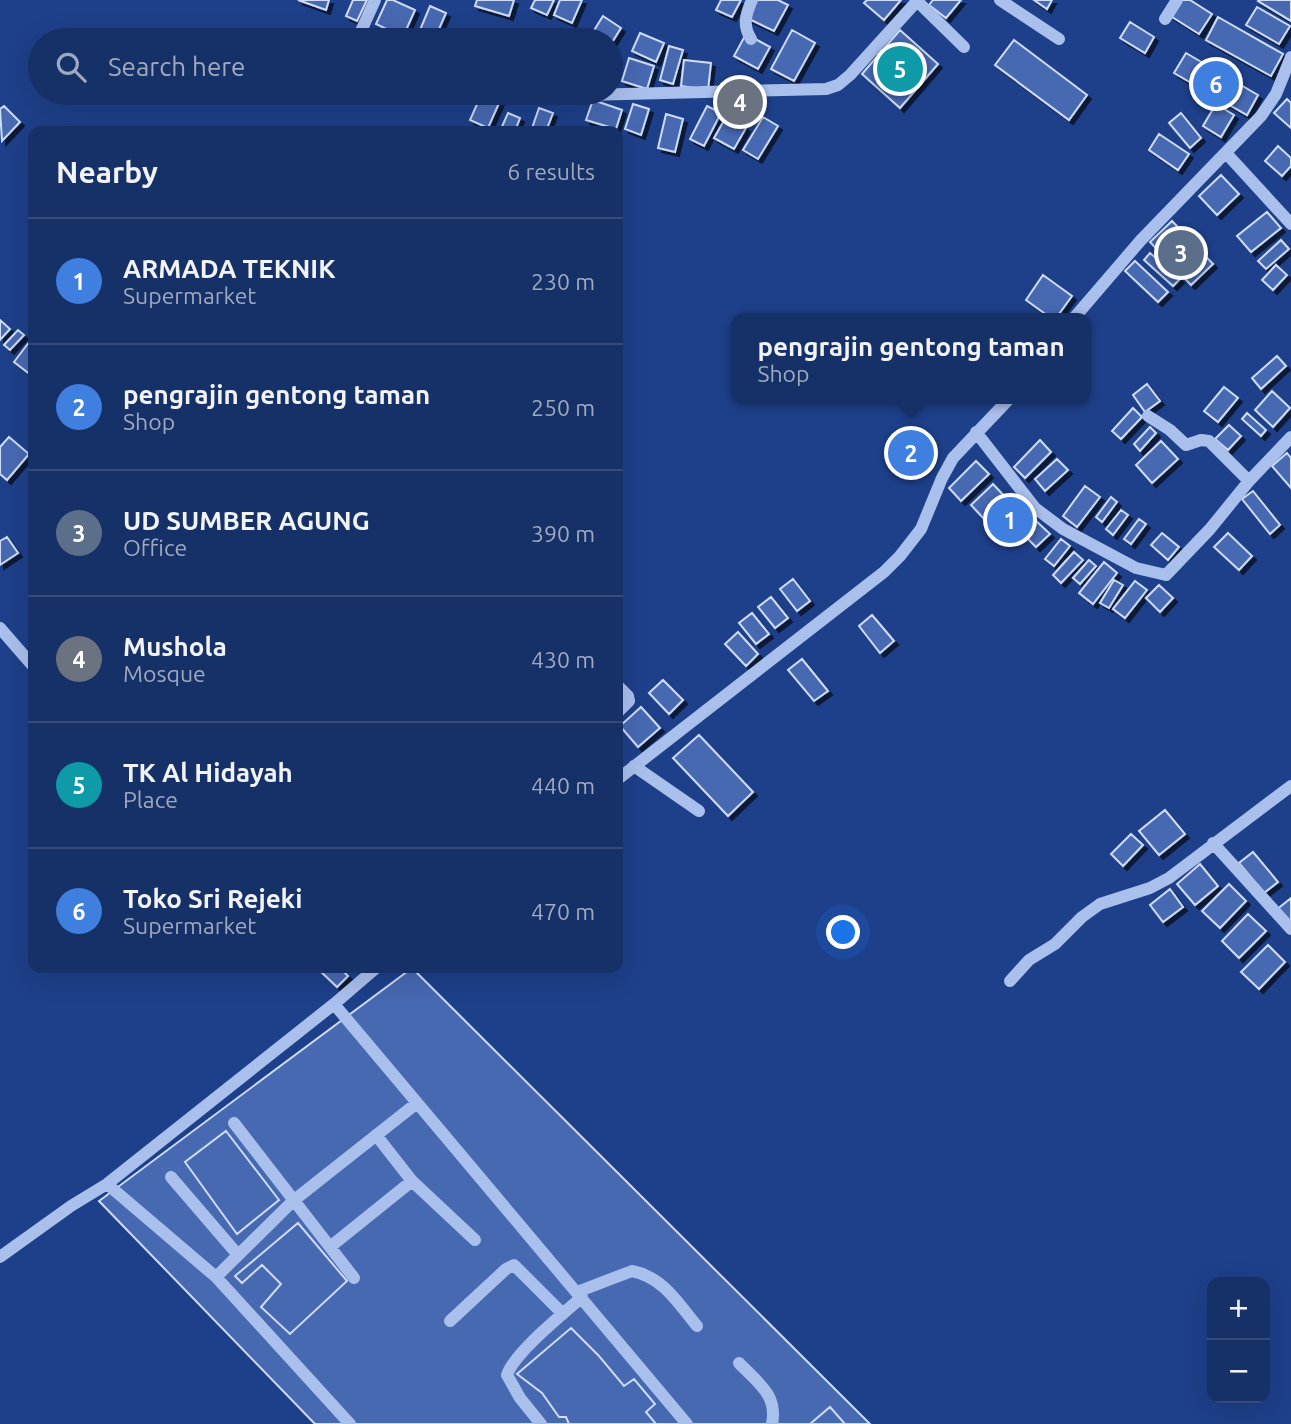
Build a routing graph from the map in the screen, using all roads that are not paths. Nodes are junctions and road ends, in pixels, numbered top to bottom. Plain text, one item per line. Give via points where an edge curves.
1 (375, 0) edge
2 (752, 0) edge
3 (917, 0) edge
4 (1000, 0) edge
5 (1177, 0) edge
6 (1165, 19) dead end
7 (362, 28) edge
8 (751, 39) dead end
9 (1059, 40) dead end
10 (964, 47) dead end
11 (1291, 57) edge
12 (623, 94) edge
13 (1226, 153) junction
14 (1291, 224) edge
15 (1078, 313) edge
16 (1004, 404) edge
17 (1148, 416) dead end
18 (976, 432) junction
19 (1291, 438) edge
20 (1249, 481) junction
21 (0, 628) edge
22 (28, 660) edge
23 (623, 691) edge
24 (623, 707) edge
25 (635, 766) junction
26 (623, 775) edge
27 (1291, 786) edge
28 (699, 811) dead end
29 (1213, 844) junction
30 (1291, 929) edge
31 (370, 973) edge
32 (1010, 981) dead end
33 (334, 1004) junction
34 (417, 1103) junction
35 (234, 1123) dead end
36 (376, 1135) junction
37 (170, 1178) dead end
38 (412, 1181) junction
39 (107, 1184) junction
40 (293, 1201) junction
41 (474, 1240) dead end
42 (330, 1247) junction
43 (238, 1255) junction
44 (0, 1257) edge
45 (216, 1277) junction
46 (354, 1278) dead end
47 (579, 1294) junction
48 (563, 1314) junction
49 (450, 1321) dead end
50 (697, 1326) dead end
51 (739, 1363) dead end
52 (349, 1424) edge
53 (541, 1424) edge
54 (687, 1424) edge
55 (772, 1424) edge

1 - 7 street
2 - 8 street via 745,22
3 - 10 street
3 - 12 street via 850,75 826,89
4 - 9 street
5 - 6 street
11 - 13 street via 1268,107
13 - 14 street
13 - 15 street via 1140,240
16 - 18 street
17 - 20 street via 1186,444 1209,441
18 - 20 street via 1035,508 1136,568 1166,575
18 - 25 street via 953,458 921,529 900,556
19 - 20 street
21 - 22 street
23 - 24 street via 629,701
25 - 26 street
25 - 28 street
27 - 29 street
29 - 30 street
29 - 32 street via 1169,878 1100,904 1082,916
31 - 33 street
33 - 34 street
33 - 39 street
34 - 36 street
34 - 47 street
35 - 40 street
36 - 38 street
36 - 40 street
37 - 43 street
38 - 41 street
38 - 42 street
39 - 44 street
39 - 45 street
40 - 42 street
40 - 43 street
42 - 46 street
43 - 45 street
45 - 52 street
47 - 48 street
47 - 50 street via 632,1271 642,1273 664,1286
47 - 54 street
48 - 49 street via 514,1265
48 - 53 street via 507,1375
51 - 55 street via 772,1400

